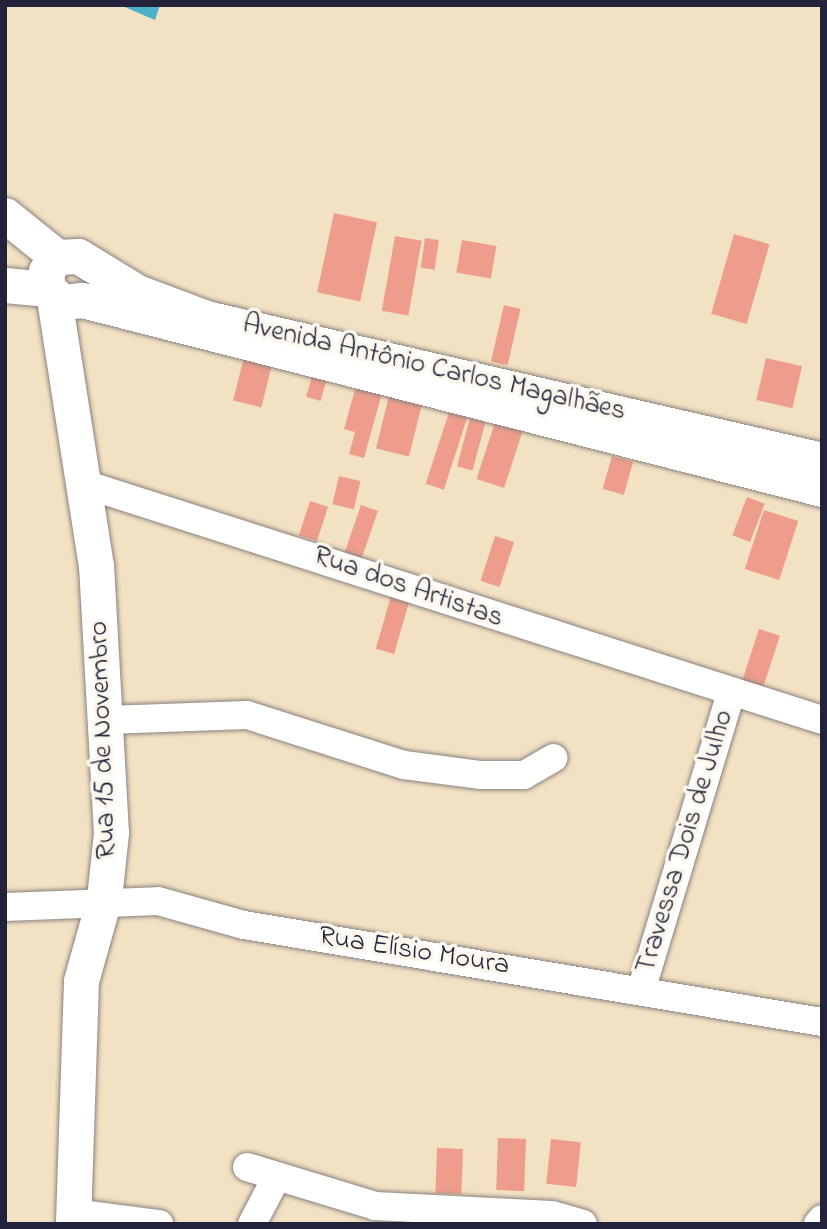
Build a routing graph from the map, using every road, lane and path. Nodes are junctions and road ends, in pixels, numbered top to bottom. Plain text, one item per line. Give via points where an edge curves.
1 (5, 215) edge
2 (67, 283) junction
3 (5, 285) edge
4 (694, 443) junction
5 (822, 460) edge
6 (84, 484) junction
7 (822, 489) edge
8 (731, 693) junction
9 (107, 720) junction
10 (822, 720) edge
11 (553, 758) dead end
12 (104, 899) junction
13 (5, 908) edge
14 (641, 991) junction
15 (822, 1022) edge
16 (247, 1167) dead end
17 (275, 1180) junction
18 (73, 1218) edge
19 (822, 1219) edge
20 (159, 1224) edge
21 (252, 1224) edge
22 (583, 1224) edge
23 (818, 1224) edge

1 - 2 street
2 - 3 street
2 - 4 street
2 - 6 street, Rua 15 de Novembro
4 - 5 street
4 - 7 street
6 - 8 street, Rua dos Artistas
6 - 9 street, Rua 15 de Novembro
8 - 10 street, Rua dos Artistas
8 - 14 street, Travessa Dois de Julho
9 - 11 street via 247,715 404,765 481,775 524,775
9 - 12 street, Rua 15 de Novembro via 111,833
12 - 13 street, Rua Elísio Moura
12 - 14 street, Rua Elísio Moura via 158,901 244,925
12 - 18 street, Rua 15 de Novembro via 81,981
14 - 15 street, Rua Elísio Moura
16 - 17 street
17 - 21 street
17 - 22 street via 375,1206 552,1215
18 - 20 street
19 - 23 street

